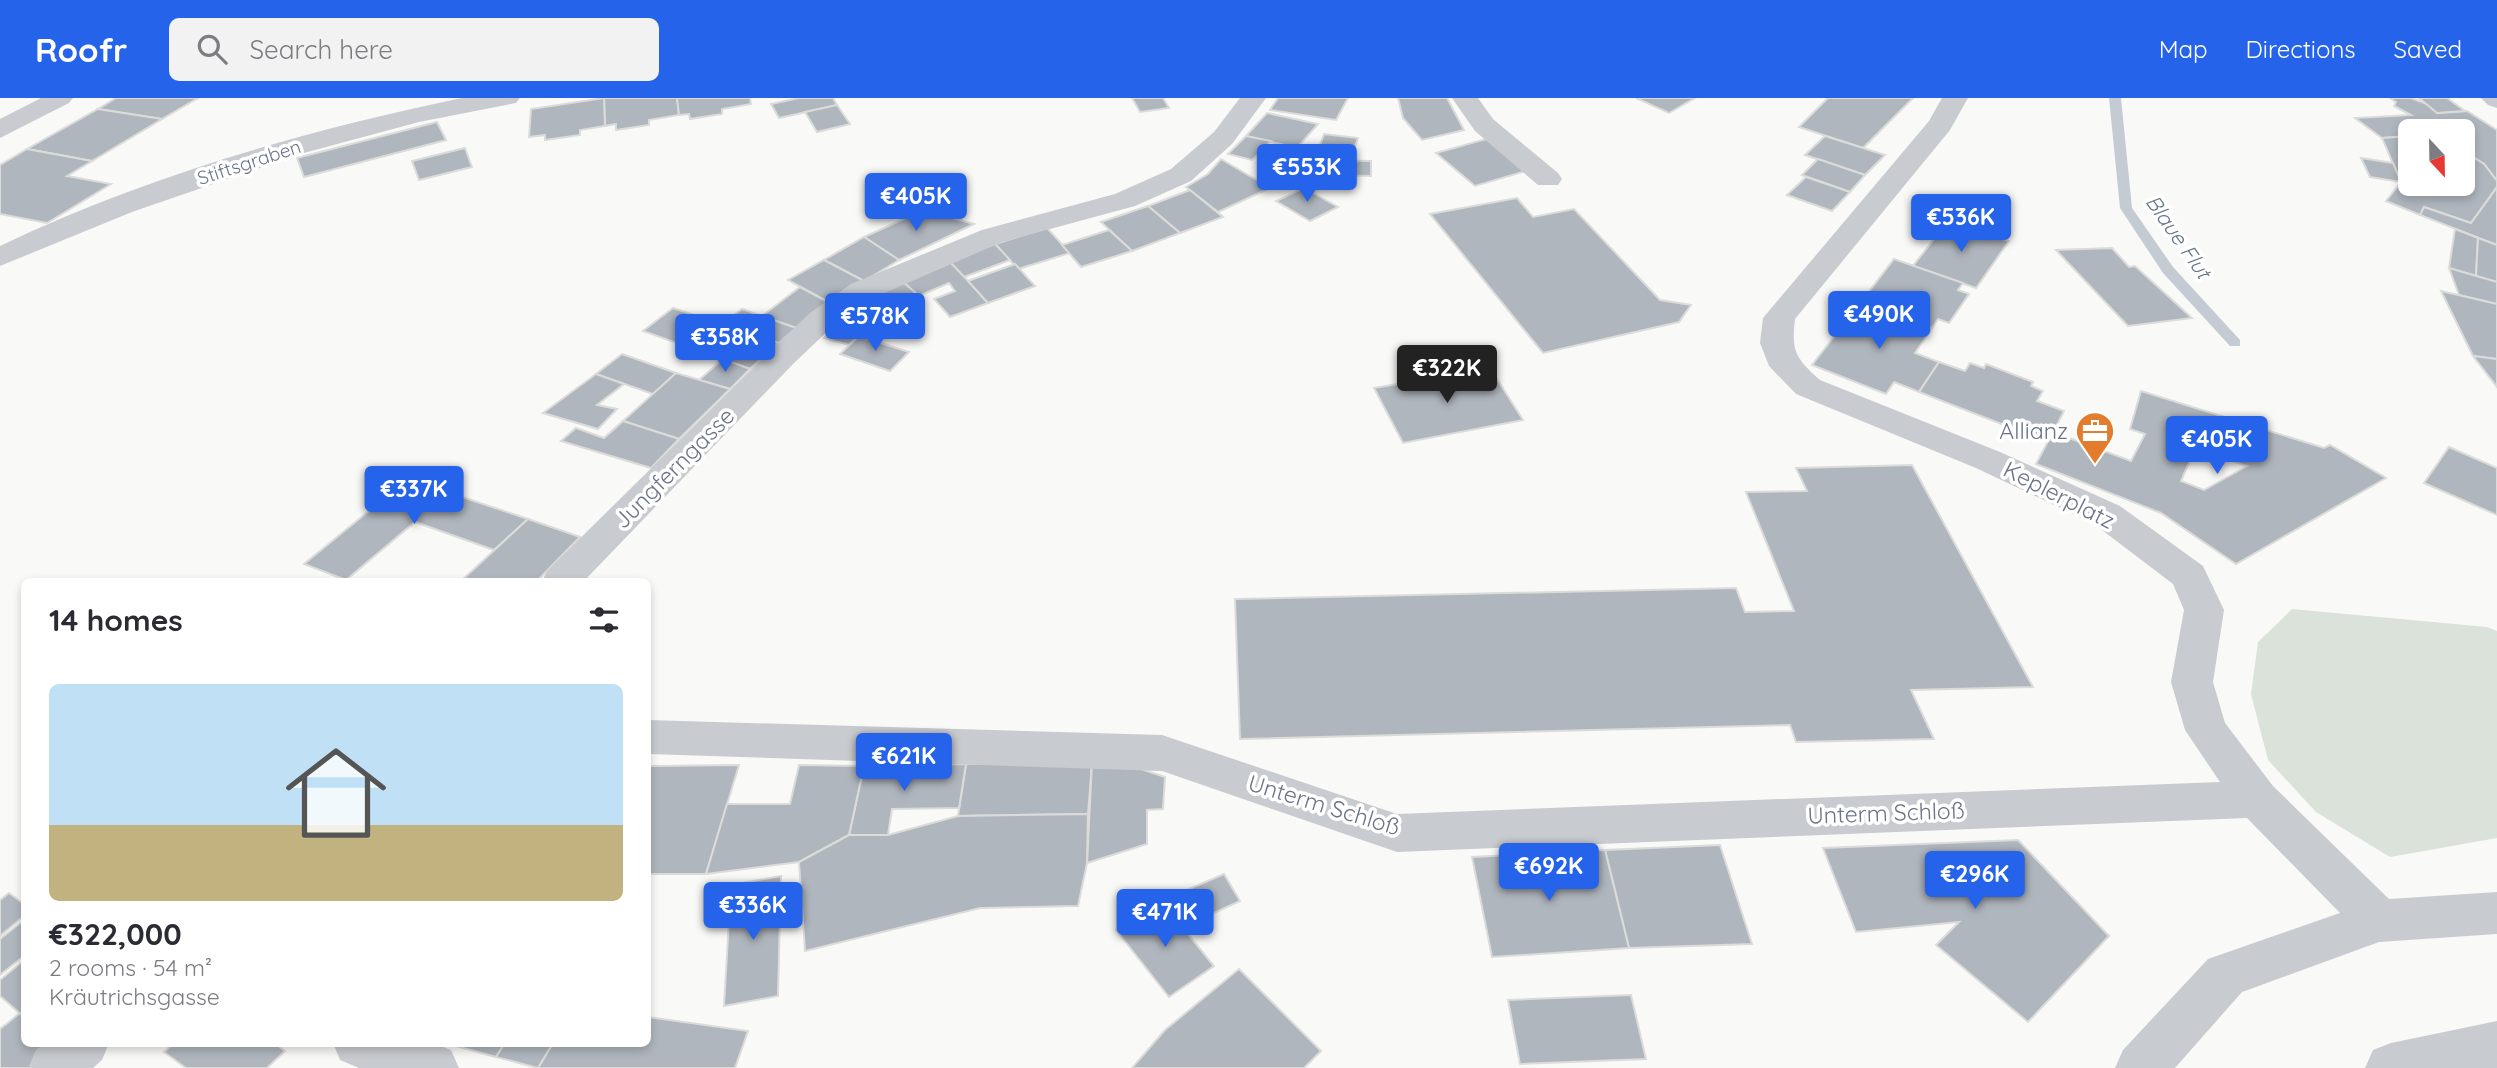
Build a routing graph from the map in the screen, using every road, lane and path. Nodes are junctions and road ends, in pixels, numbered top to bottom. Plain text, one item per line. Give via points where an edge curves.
1 (60, 98) edge
2 (508, 98) edge
3 (1254, 98) edge
4 (1465, 98) edge
5 (1955, 98) edge
6 (0, 130) edge
7 (1548, 179) dead end
8 (0, 257) edge
9 (564, 578) edge
10 (651, 737) edge
11 (2257, 799) junction
12 (2497, 913) edge
13 (2379, 921) junction
14 (2497, 1045) edge
15 (79, 1047) edge
16 (368, 1047) edge
17 (54, 1068) edge
18 (433, 1068) edge
19 (2141, 1068) edge
20 (2391, 1068) edge

1 - 6 street
2 - 8 street, Stiftsgraben via 387,120 322,138 118,207
3 - 9 street, Jungferngasse via 1223,138 1181,175 1125,201 992,236 862,291 821,320 782,357
4 - 7 street via 1485,125
5 - 11 street, Keplerplatz via 1941,124 1779,318 1776,343 1785,366 1808,387 1841,403 1988,460 2107,515 2189,576 2204,610 2192,682 2206,730
10 - 11 street, Unterm Schloß via 1162,752 1397,833
11 - 13 street, Keplerplatz
12 - 13 street
13 - 19 street via 2225,975
14 - 20 street
15 - 17 street
16 - 18 street

